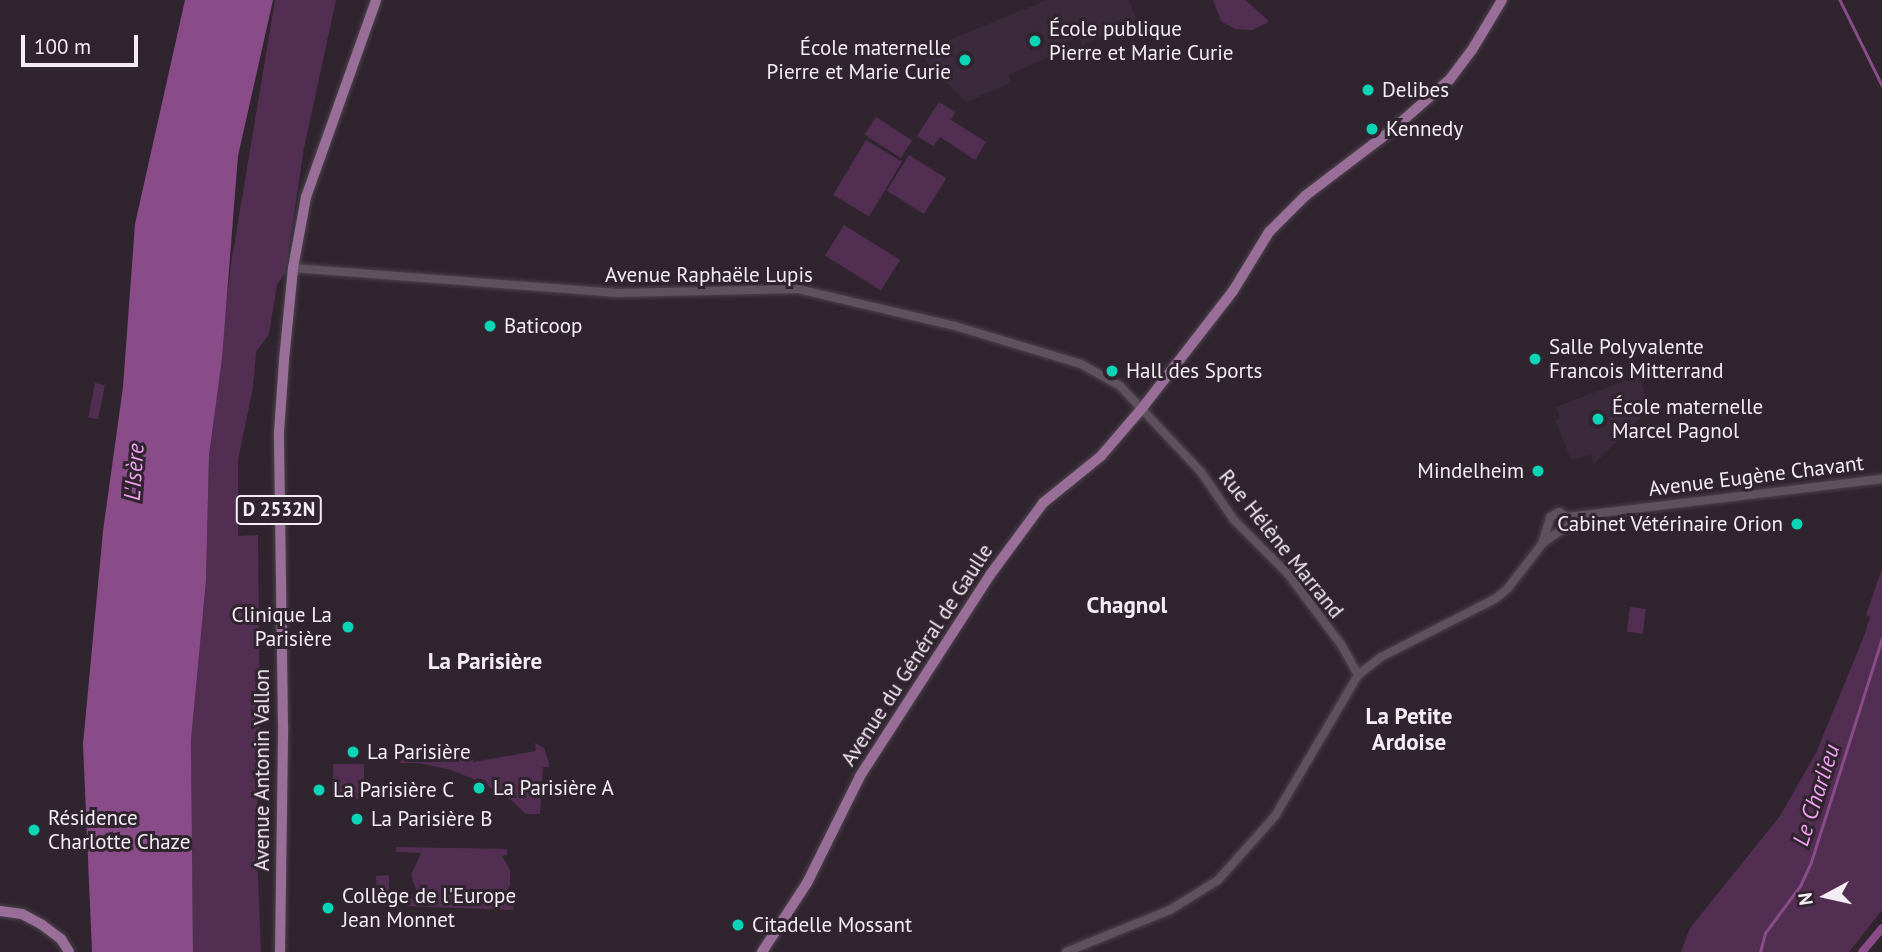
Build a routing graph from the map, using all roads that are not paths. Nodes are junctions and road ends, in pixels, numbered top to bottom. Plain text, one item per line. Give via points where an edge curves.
1 (376, 0) edge
2 (1502, 0) edge
3 (293, 268) junction
4 (1143, 407) junction
5 (1882, 479) edge
6 (1568, 521) junction
7 (1549, 525) junction
8 (1558, 533) junction
9 (1542, 544) junction
10 (1358, 675) junction
11 (0, 911) edge
12 (69, 952) edge
13 (282, 952) edge
14 (762, 952) edge
15 (1066, 952) edge

1 - 3 main road, D 2532N via 315,165
2 - 4 main road, Avenue du Général de Gaulle via 1450,79 1392,130 1304,196 1269,232 1233,291
3 - 4 street, Avenue Raphaële Lupis via 607,292 778,289 818,293 1054,354 1110,378
3 - 13 main road, Avenue Antonin Vallon / D 2532N via 279,432
4 - 10 street, Rue Hélène Marrand via 1201,472 1234,520 1288,574
4 - 14 main road, Avenue du Général de Gaulle via 1101,456 1043,503 990,575 860,776 807,883
5 - 6 street, Avenue Eugène Chavant
6 - 7 street via 1556,513
6 - 8 street
7 - 8 street
7 - 9 street
8 - 9 street
9 - 10 street via 1495,599 1408,642
10 - 15 street via 1275,816 1228,871 1196,897
11 - 12 main road via 17,912 61,939

